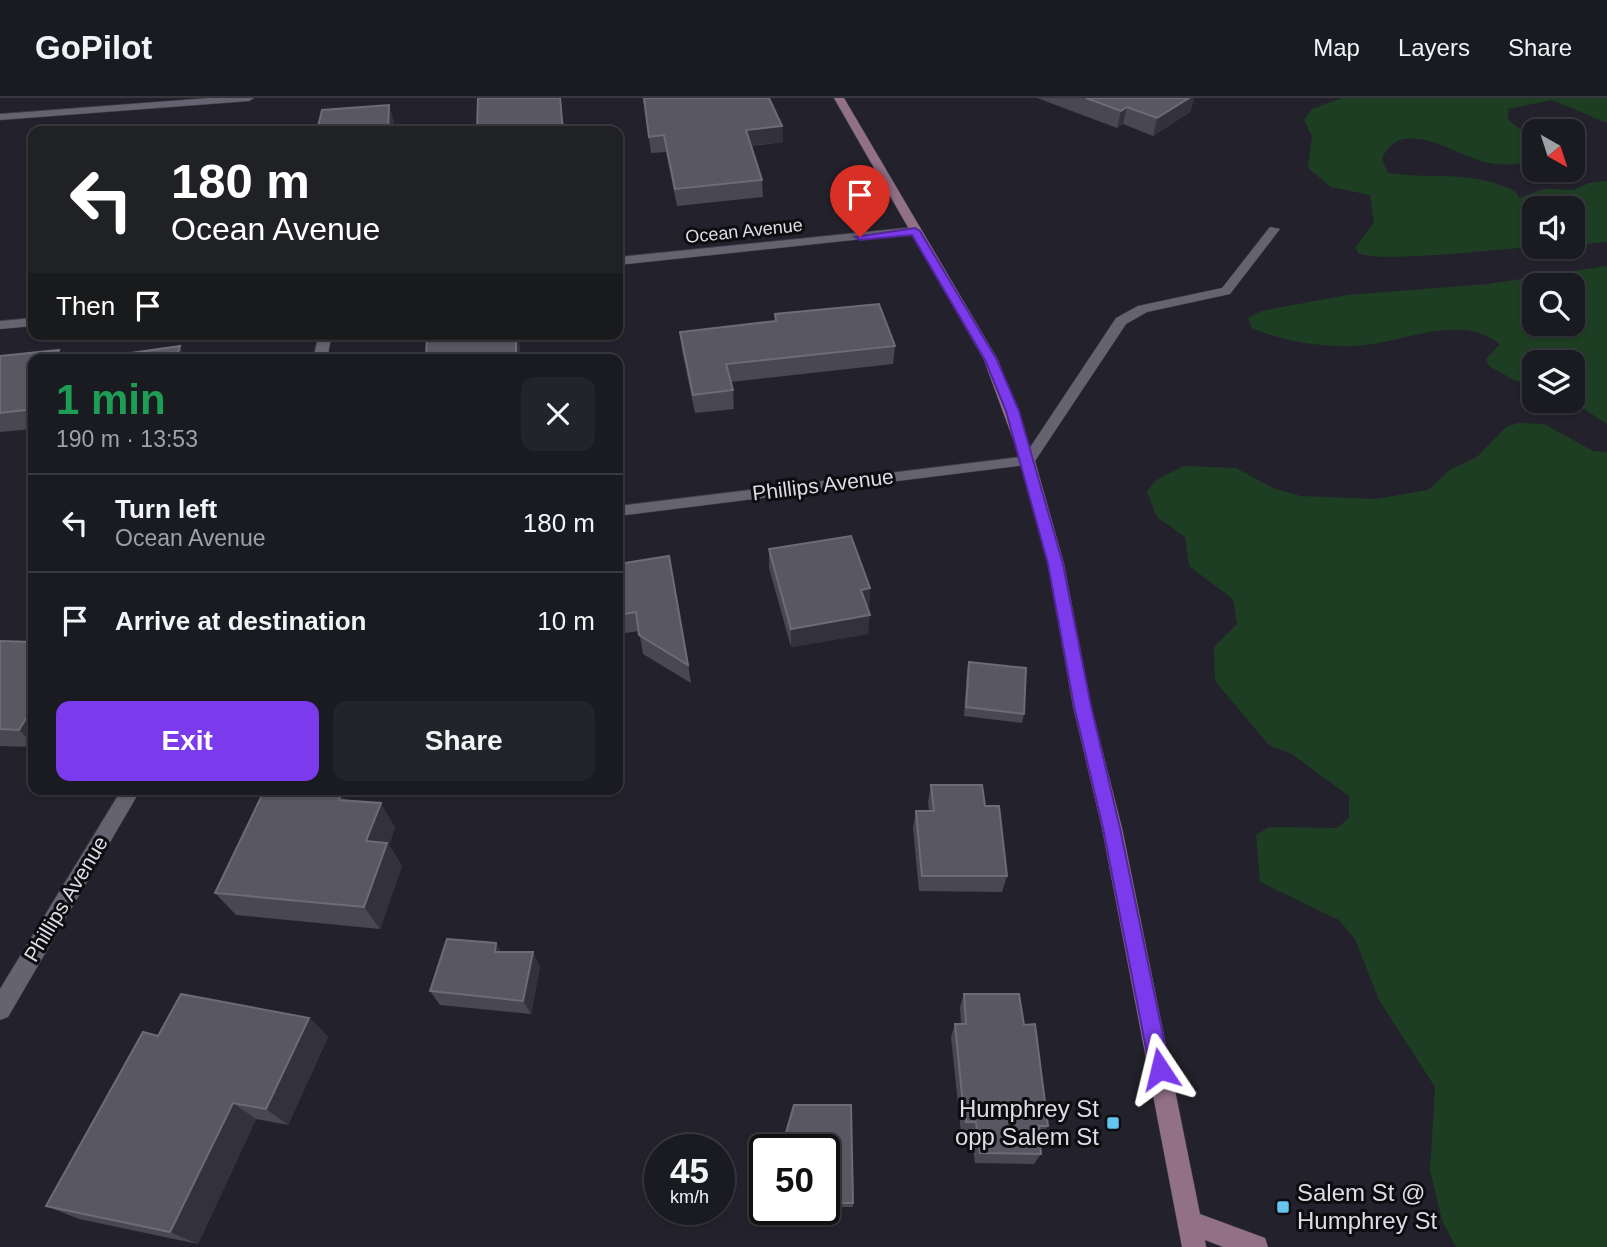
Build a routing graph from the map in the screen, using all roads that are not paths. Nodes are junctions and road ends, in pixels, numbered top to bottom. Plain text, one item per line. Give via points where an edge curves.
1 (249, 98) edge
2 (839, 98) edge
3 (0, 117) edge
4 (1274, 229) dead end
5 (915, 231) junction
6 (623, 260) edge
7 (28, 322) edge
8 (0, 325) edge
9 (1028, 461) junction
10 (623, 509) edge
11 (128, 795) edge
12 (0, 1009) edge
13 (1189, 1222) junction
14 (1194, 1247) edge
15 (1256, 1247) edge

1 - 3 street
2 - 5 main road
4 - 9 street via 1226,292 1143,309 1121,321
5 - 6 street, Ocean Avenue
5 - 9 main road via 991,360
7 - 8 street
9 - 10 street, Phillips Avenue
9 - 13 main road via 1056,564 1082,706 1112,828
11 - 12 street, Phillips Avenue
13 - 14 main road
13 - 15 main road

